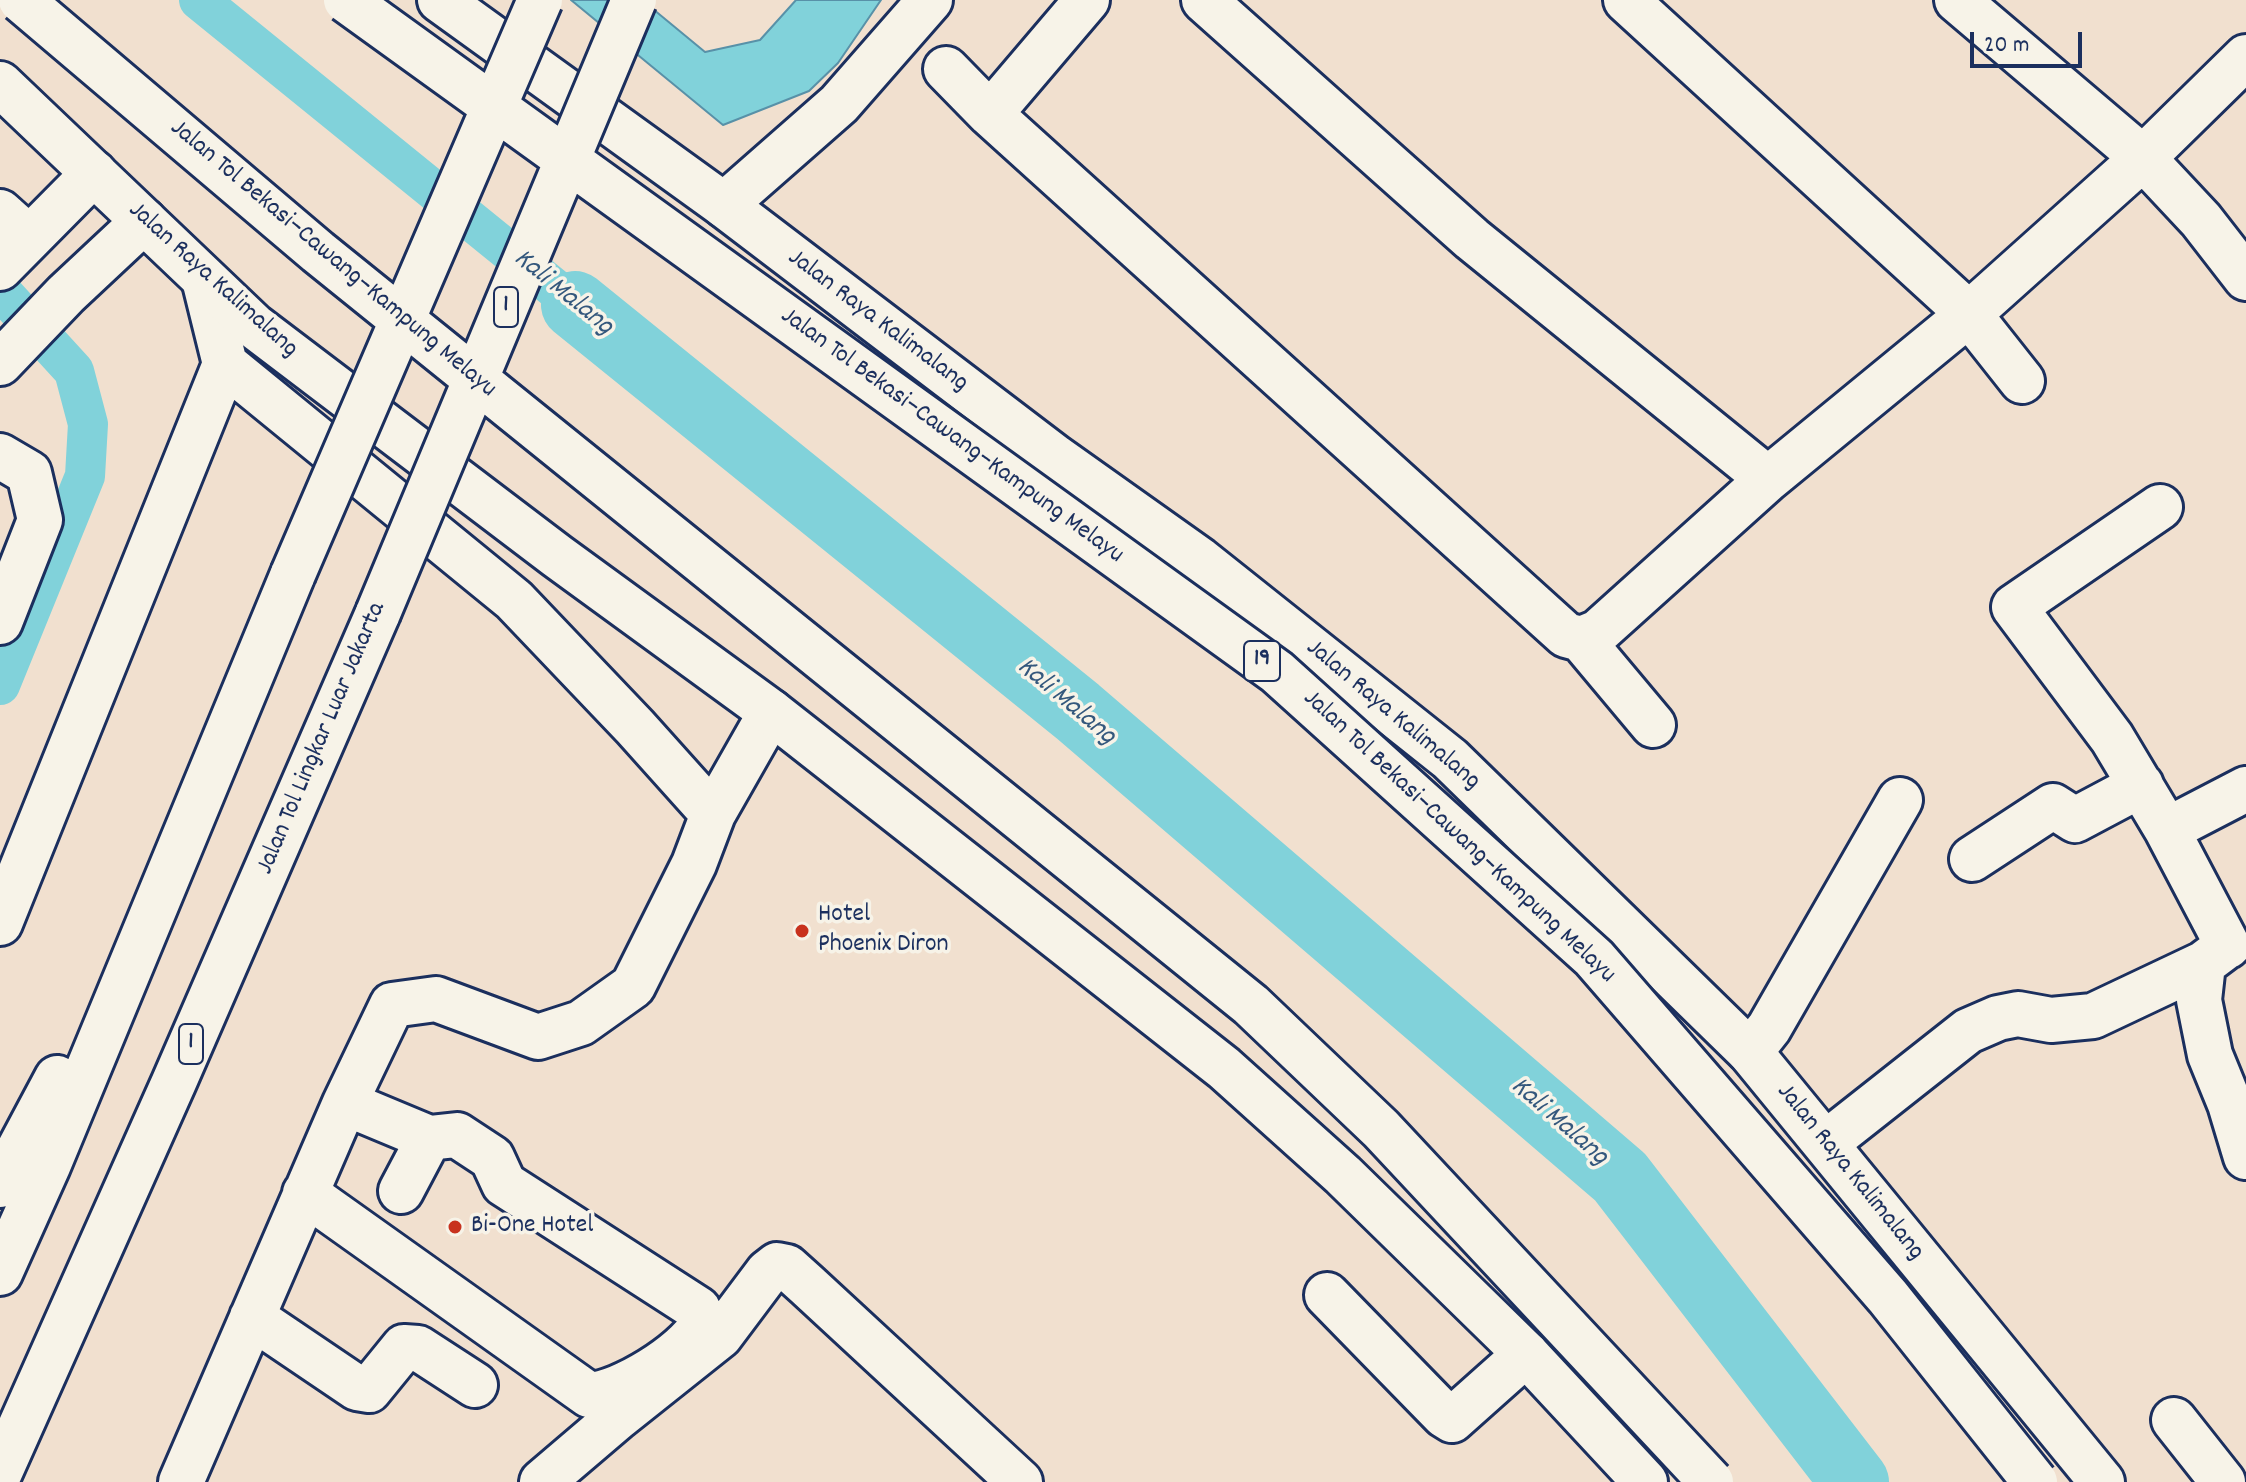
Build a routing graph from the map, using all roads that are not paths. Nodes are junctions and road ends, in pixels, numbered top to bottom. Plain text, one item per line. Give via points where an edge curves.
1 (21, 0) edge
2 (346, 0) edge
3 (440, 0) edge
4 (540, 0) edge
5 (634, 0) edge
6 (930, 0) edge
7 (1087, 0) edge
8 (1204, 0) edge
9 (1626, 0) edge
10 (1957, 0) edge
11 (2246, 57) edge
12 (946, 69) dead end
13 (0, 84) edge
14 (990, 114) junction
15 (2143, 158) junction
16 (94, 173) junction
17 (724, 205) junction
18 (144, 221) junction
19 (12, 237) edge
20 (2246, 278) edge
21 (204, 279) junction
22 (1969, 314) junction
23 (3, 360) edge
24 (225, 364) junction
25 (2022, 381) dead end
26 (0, 456) edge
27 (1768, 479) junction
28 (35, 493) junction
29 (2160, 507) dead end
30 (0, 580) edge
31 (0, 622) edge
32 (1581, 639) junction
33 (771, 712) junction
34 (1653, 725) dead end
35 (2141, 785) junction
36 (2246, 789) edge
37 (1900, 800) dead end
38 (713, 814) junction
39 (2167, 830) junction
40 (1972, 859) dead end
41 (173, 862) junction
42 (0, 923) edge
43 (2219, 957) edge
44 (1750, 1052) junction
45 (345, 1103) junction
46 (429, 1138) junction
47 (1826, 1143) junction
48 (2246, 1157) edge
49 (0, 1185) edge
50 (401, 1191) dead end
51 (302, 1200) junction
52 (0, 1273) edge
53 (1327, 1295) dead end
54 (252, 1317) junction
55 (1526, 1354) junction
56 (475, 1385) dead end
57 (617, 1418) junction
58 (2174, 1420) dead end
59 (0, 1472) edge
60 (181, 1482) edge
61 (542, 1482) edge
62 (1020, 1482) edge
63 (1645, 1482) edge
64 (1711, 1482) edge
65 (2035, 1482) edge
66 (2102, 1482) edge
67 (2223, 1482) edge

1 - 64 main road, Jalan Tol Bekasi–Cawang–Kampung Melayu, bridge via 330,262 1251,1005 1381,1129
2 - 65 main road, Jalan Tol Bekasi–Cawang–Kampung Melayu / 19, bridge via 1277,672 1594,958 1888,1297
3 - 17 main road, Jalan Raya Kalimalang
4 - 41 main road, bridge
5 - 59 main road, Jalan Tol Lingkar Luar Jakarta / 1, bridge via 378,613
6 - 17 main road via 839,104
7 - 14 main road
8 - 27 main road via 1472,239
9 - 22 main road
10 - 15 main road
11 - 15 main road
12 - 14 main road
13 - 16 main road, Jalan Raya Kalimalang
14 - 32 main road via 1566,635
15 - 20 main road
15 - 22 main road
16 - 18 main road, Jalan Raya Kalimalang
16 - 19 main road
17 - 44 main road, Jalan Raya Kalimalang via 1055,457 1200,560 1450,759
18 - 21 main road, Jalan Raya Kalimalang
18 - 23 main road
21 - 24 main road
21 - 33 main road, Jalan Raya Kalimalang via 312,371
22 - 25 main road
22 - 27 main road
24 - 38 main road via 514,600
24 - 42 main road
26 - 28 main road via 29,473
27 - 32 main road via 1598,632
28 - 30 main road
28 - 31 main road via 40,520
29 - 35 main road via 2014,607
32 - 34 main road
33 - 38 main road
33 - 55 main road, Jalan Raya Kalimalang via 1224,1068 1343,1175
35 - 39 main road
35 - 40 main road via 2075,820 2053,806
36 - 39 main road
37 - 44 main road via 1769,1028
38 - 45 main road via 633,986 581,1023 538,1037 436,999 392,1005
39 - 43 main road
41 - 49 main road
41 - 52 main road
43 - 47 main road via 2093,1016 2051,1020 2018,1014 1968,1031
43 - 48 main road via 2199,1000 2210,1055
44 - 47 main road, Jalan Raya Kalimalang
45 - 46 main road
45 - 51 main road
46 - 50 main road
46 - 51 main road via 457,1135 492,1158 504,1184 698,1309 701,1326 695,1336 665,1361 605,1394 589,1395
47 - 66 main road, Jalan Raya Kalimalang
51 - 54 main road
51 - 57 main road via 476,1327 564,1401 585,1412
53 - 55 main road via 1452,1420
54 - 56 main road via 357,1388 369,1390 404,1347 418,1348
54 - 60 main road
55 - 63 main road, Jalan Raya Kalimalang
57 - 61 main road
57 - 62 main road via 720,1336 777,1265 787,1267
58 - 67 main road

